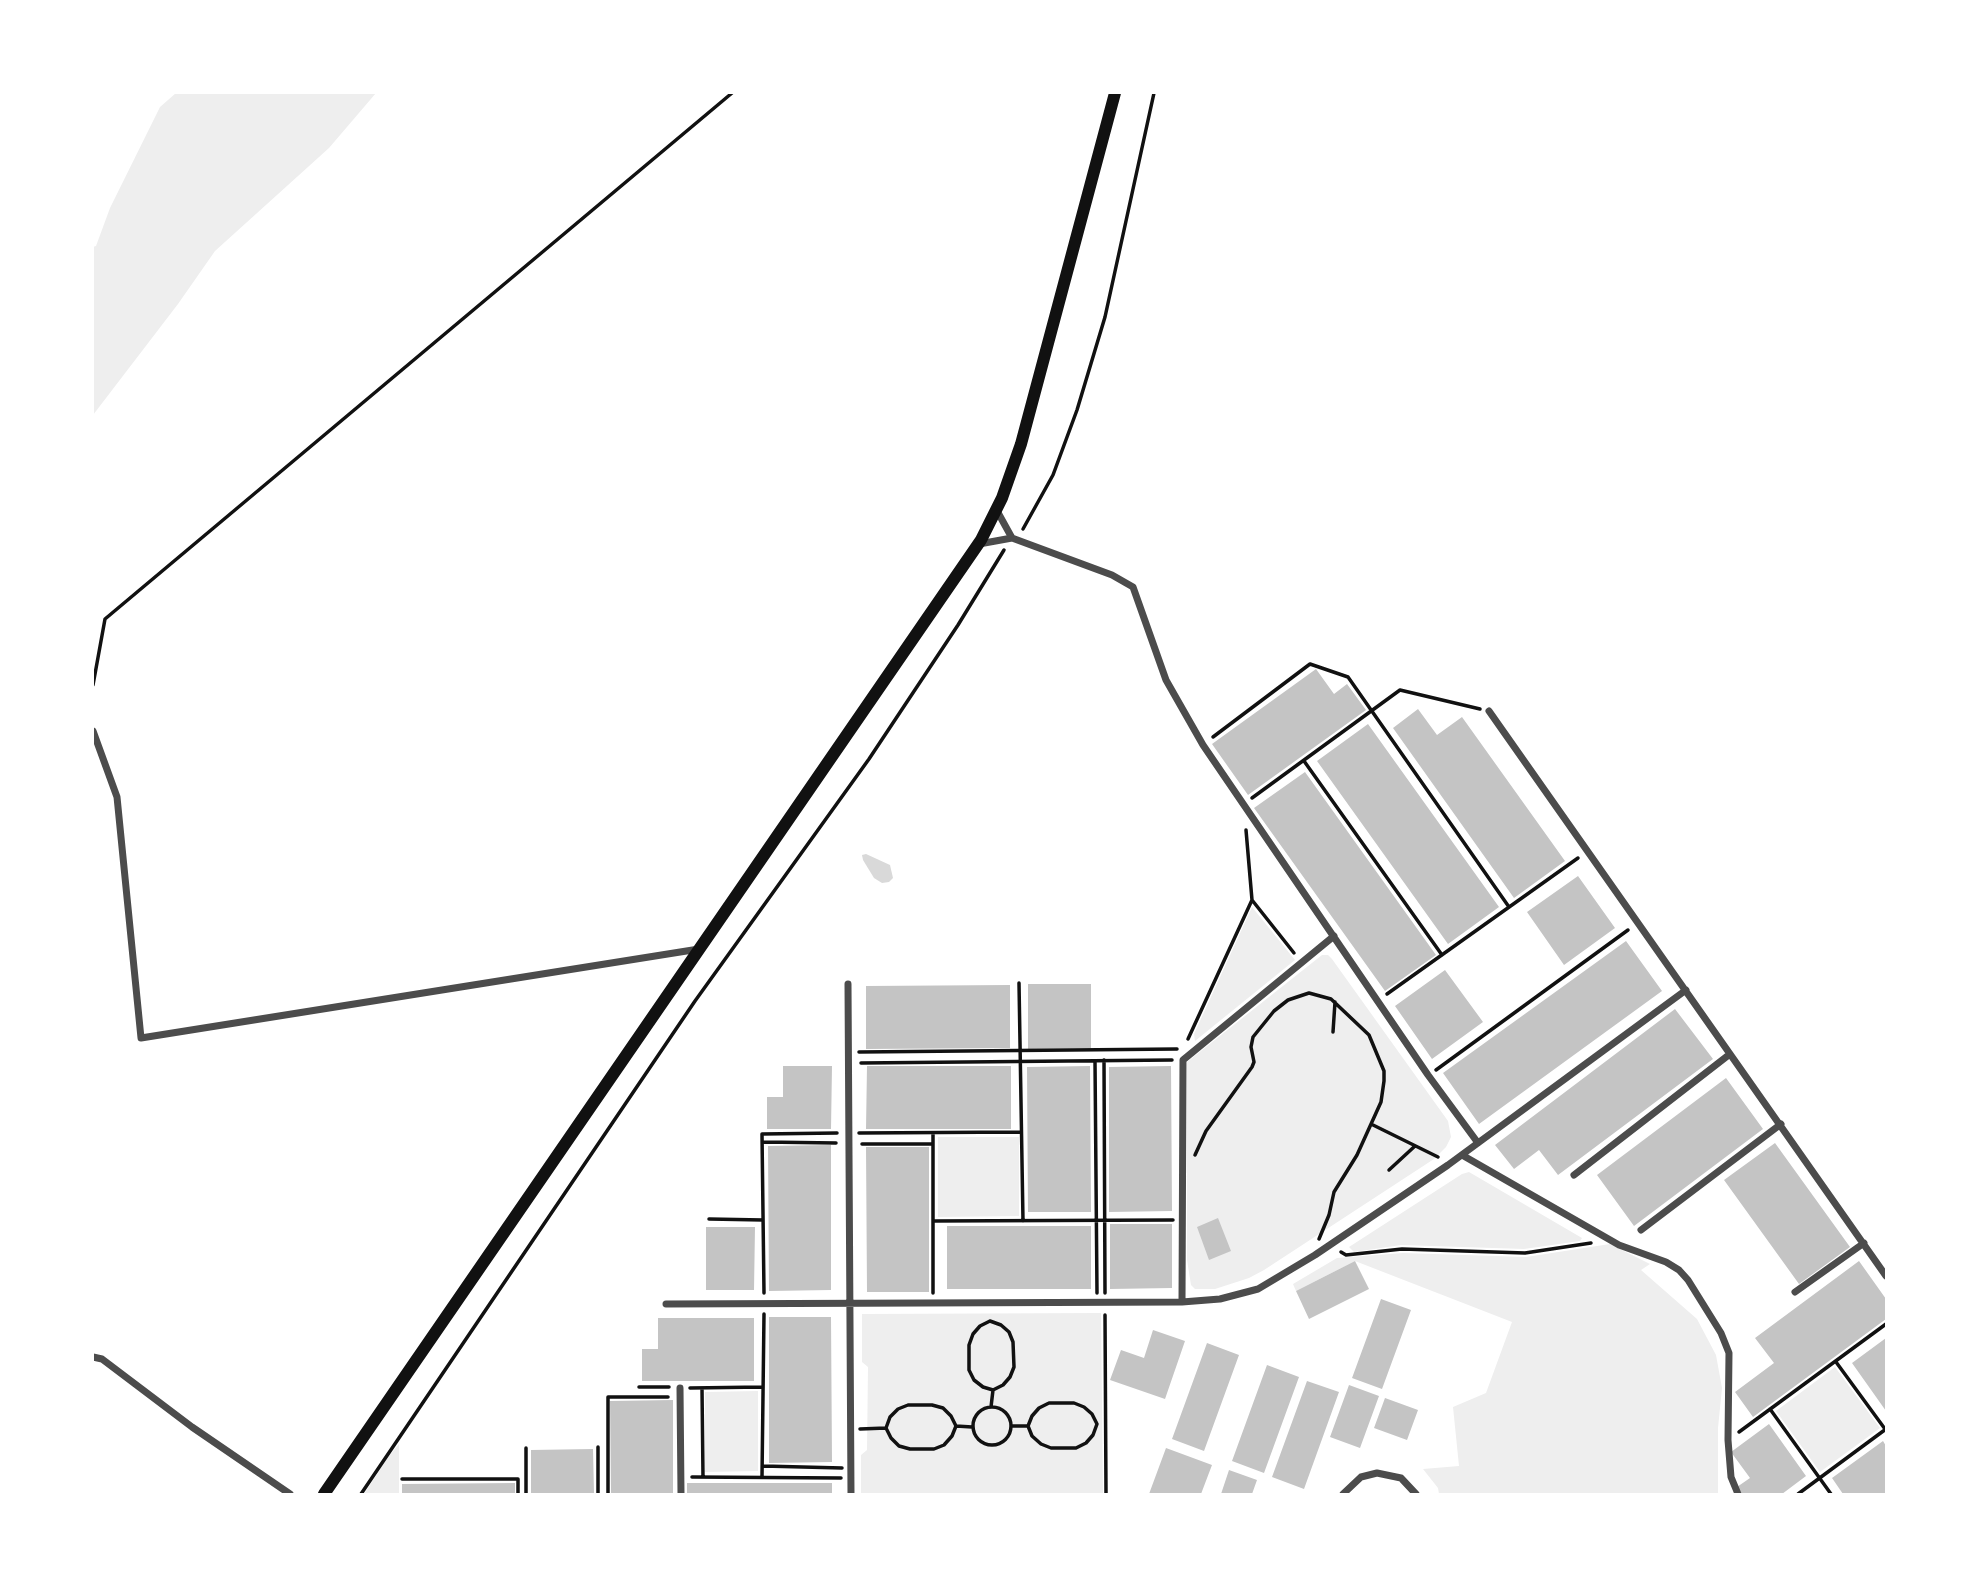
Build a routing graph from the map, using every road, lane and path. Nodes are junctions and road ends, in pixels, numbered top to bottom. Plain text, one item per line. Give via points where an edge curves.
1 (732, 93) edge
2 (1115, 93) edge
3 (996, 509) junction
4 (1012, 538) junction
5 (977, 544) junction
6 (93, 685) edge
7 (1489, 711) joint
8 (1371, 713) junction
9 (93, 731) edge
10 (1203, 745) junction
11 (1304, 761) junction
12 (1244, 804) junction
13 (1588, 851) junction
14 (1252, 900) junction
15 (1509, 907) junction
16 (1639, 923) junction
17 (1334, 936) junction
18 (699, 949) junction
19 (1442, 955) junction
20 (1301, 962) junction
21 (1019, 983) dead end
22 (848, 984) dead end
23 (1686, 990) junction
24 (1378, 1001) junction
25 (1335, 1002) junction
26 (1333, 1032) dead end
27 (1021, 1051) junction
28 (848, 1053) junction
29 (1730, 1054) junction
30 (1095, 1060) junction
31 (1104, 1060) junction
32 (1182, 1060) junction
33 (1021, 1061) junction
34 (848, 1063) junction
35 (1429, 1075) junction
36 (1371, 1124) junction
37 (1781, 1124) junction
38 (1021, 1132) junction
39 (849, 1133) junction
40 (762, 1134) dead end
41 (933, 1134) junction
42 (1478, 1143) junction
43 (1415, 1146) junction
44 (1462, 1155) junction
45 (1182, 1165) junction
46 (1445, 1168) junction
47 (1389, 1170) dead end
48 (1574, 1175) dead end
49 (709, 1219) dead end
50 (763, 1220) dead end
51 (1182, 1220) junction
52 (933, 1221) junction
53 (1023, 1221) junction
54 (1096, 1221) junction
55 (1105, 1221) junction
56 (1641, 1230) dead end
57 (1596, 1242) dead end
58 (1864, 1243) junction
59 (1330, 1244) junction
60 (1315, 1255) junction
61 (1886, 1276) edge
62 (1795, 1292) dead end
63 (934, 1302) junction
64 (1101, 1302) junction
65 (1182, 1302) junction
66 (850, 1303) junction
67 (666, 1304) dead end
68 (1886, 1324) edge
69 (93, 1357) edge
70 (1836, 1362) junction
71 (639, 1387) dead end
72 (763, 1387) dead end
73 (680, 1388) junction
74 (702, 1388) junction
75 (993, 1390) junction
76 (680, 1397) junction
77 (991, 1407) junction
78 (1770, 1409) junction
79 (1097, 1424) junction
80 (1105, 1425) junction
81 (956, 1426) junction
82 (1011, 1426) junction
83 (1028, 1426) junction
84 (972, 1427) junction
85 (886, 1428) junction
86 (850, 1429) junction
87 (1886, 1430) edge
88 (1728, 1440) junction
89 (598, 1447) dead end
90 (526, 1448) dead end
91 (762, 1466) dead end
92 (851, 1469) junction
93 (681, 1477) junction
94 (703, 1477) junction
95 (850, 1478) junction
96 (1819, 1478) junction
97 (402, 1479) dead end
98 (290, 1494) edge
99 (324, 1494) edge
100 (518, 1494) edge
101 (526, 1494) edge
102 (598, 1494) edge
103 (608, 1494) edge
104 (681, 1494) edge
105 (851, 1494) edge
106 (1106, 1494) edge
107 (1343, 1494) edge
108 (1416, 1494) edge
109 (1738, 1494) edge
110 (1798, 1494) edge
111 (1831, 1494) edge

1 - 6 path via 105,619
2 - 3 main road via 1026,428
3 - 4 street
3 - 5 main road
4 - 5 street
4 - 10 street via 1133,587 1166,680
5 - 18 main road
7 - 8 path via 1400,690
7 - 13 street
8 - 10 path via 1348,677 1310,664
8 - 11 path
8 - 15 path
9 - 18 street via 117,797 141,1038
10 - 12 street
11 - 12 path
11 - 19 path
12 - 14 path
12 - 17 street
13 - 15 path
13 - 16 street
14 - 20 path
14 - 27 path via 1186,1049
15 - 19 path
16 - 23 street
16 - 35 path
17 - 20 street
17 - 24 street
18 - 99 main road
19 - 24 path
20 - 32 street
21 - 27 path
22 - 28 street
23 - 29 street
23 - 42 street
24 - 35 street
25 - 26 path
25 - 36 path via 1368,1035 1384,1071 1381,1102
25 - 45 path via 1309,993 1274,1011 1253,1037 1254,1062 1249,1072 1206,1131 1193,1160
27 - 28 path
27 - 33 path
28 - 34 street
29 - 37 street
29 - 48 street
30 - 31 path
30 - 33 path
30 - 54 path
31 - 32 path
31 - 55 path
32 - 45 street
33 - 34 path
33 - 38 path
34 - 39 street
35 - 42 street
36 - 43 path
36 - 60 path via 1334,1192
37 - 56 street
37 - 58 street
38 - 41 path
38 - 53 path
39 - 40 path
39 - 41 path
39 - 66 street
41 - 52 path
42 - 44 street
43 - 46 path via 1441,1158
43 - 47 path
44 - 46 street
44 - 88 street via 1619,1245 1679,1269 1716,1324 1729,1353
45 - 51 street
46 - 59 street
49 - 50 path
51 - 55 path
51 - 65 street
52 - 53 path
52 - 63 path
53 - 54 path
54 - 55 path
54 - 64 path
55 - 64 path
57 - 59 path via 1525,1253 1402,1249 1346,1255
58 - 61 street
58 - 62 street
59 - 60 street
60 - 65 street via 1258,1289
63 - 64 street
63 - 66 street
64 - 65 street
64 - 80 path
66 - 67 street
66 - 86 street
68 - 70 path
69 - 98 street via 103,1359
70 - 78 path
70 - 87 path
71 - 73 path
72 - 74 path
73 - 74 path
73 - 76 street
74 - 94 path
75 - 75 path via 1010,1377 1013,1342 1009,1332 990,1321 973,1334 969,1370 974,1380
75 - 77 path
76 - 93 street
76 - 103 path via 608,1397
77 - 82 path via 1006,1413
77 - 84 path via 977,1414
78 - 88 path
78 - 96 path
79 - 80 path
79 - 83 path via 1084,1407 1049,1403 1039,1408
79 - 83 path via 1086,1443 1076,1448 1041,1444
80 - 106 path
81 - 84 path
81 - 85 path via 943,1408 908,1405 898,1409
81 - 85 path via 952,1436 934,1450 899,1446
82 - 83 path
82 - 84 path via 1006,1440 992,1446 978,1441
85 - 86 path
86 - 92 street
87 - 96 path
88 - 109 street via 1731,1477
89 - 102 path
90 - 101 path
91 - 92 path
92 - 95 street
93 - 94 path
93 - 104 street
94 - 95 path
95 - 105 street
96 - 110 path
96 - 111 path
97 - 100 path via 518,1479
107 - 108 street via 1361,1477 1377,1473 1401,1478

